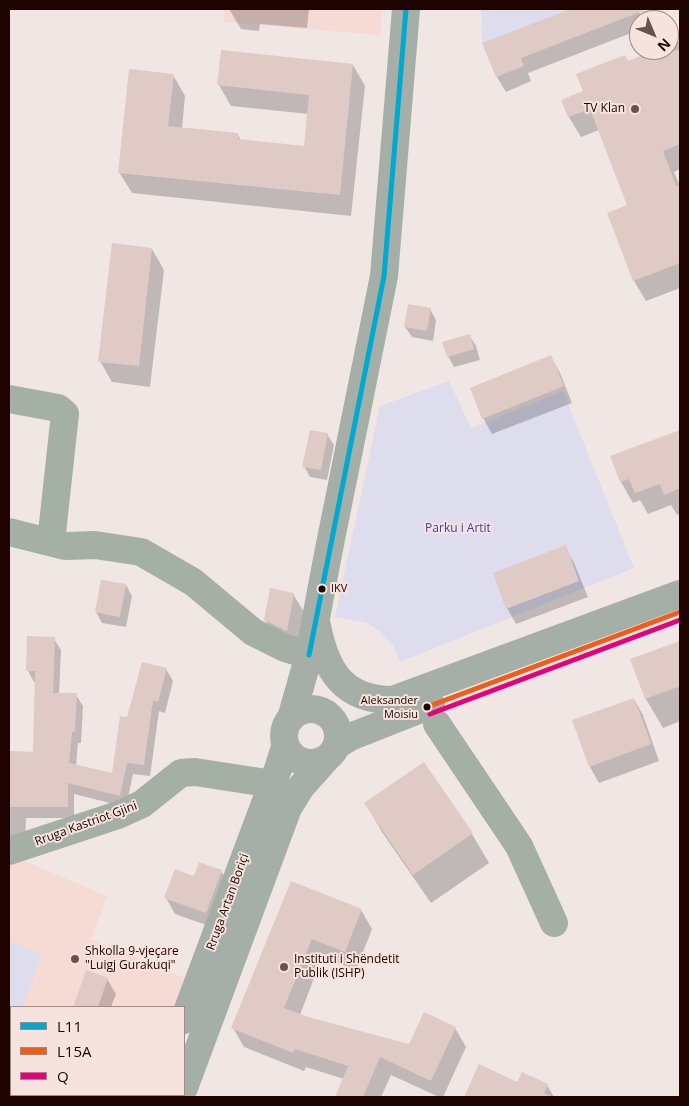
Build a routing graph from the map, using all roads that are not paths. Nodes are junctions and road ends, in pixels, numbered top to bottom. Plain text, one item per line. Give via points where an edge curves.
1 (406, 9) edge
2 (9, 399) edge
3 (9, 532) edge
4 (51, 542) junction
5 (680, 594) edge
6 (680, 612) edge
7 (316, 618) junction
8 (309, 654) junction
9 (393, 700) junction
10 (292, 715) junction
11 (437, 724) dead end
12 (330, 734) junction
13 (285, 746) junction
14 (273, 784) junction
15 (9, 851) edge
16 (554, 924) dead end
17 (185, 1017) edge
18 (185, 1085) edge

1 - 7 main road via 384,276
2 - 4 street via 58,408 65,414
3 - 4 street
4 - 8 street via 141,552 193,582 253,632 285,648
5 - 9 main road
6 - 12 main road via 350,737
7 - 8 main road
7 - 9 main road via 327,661 344,684 362,696
8 - 10 main road
8 - 12 main road
9 - 12 main road via 353,716
10 - 12 main road via 314,709
10 - 13 main road via 285,724
11 - 16 street via 519,846
12 - 13 main road via 318,763 300,762
12 - 18 main road, Rruga Artan Boriçi via 294,796
13 - 14 main road, Rruga Artan Boriçi
14 - 15 street, Rruga Kastriot Gjini via 195,772 181,773 142,804 118,815
14 - 17 main road, Rruga Artan Boriçi

